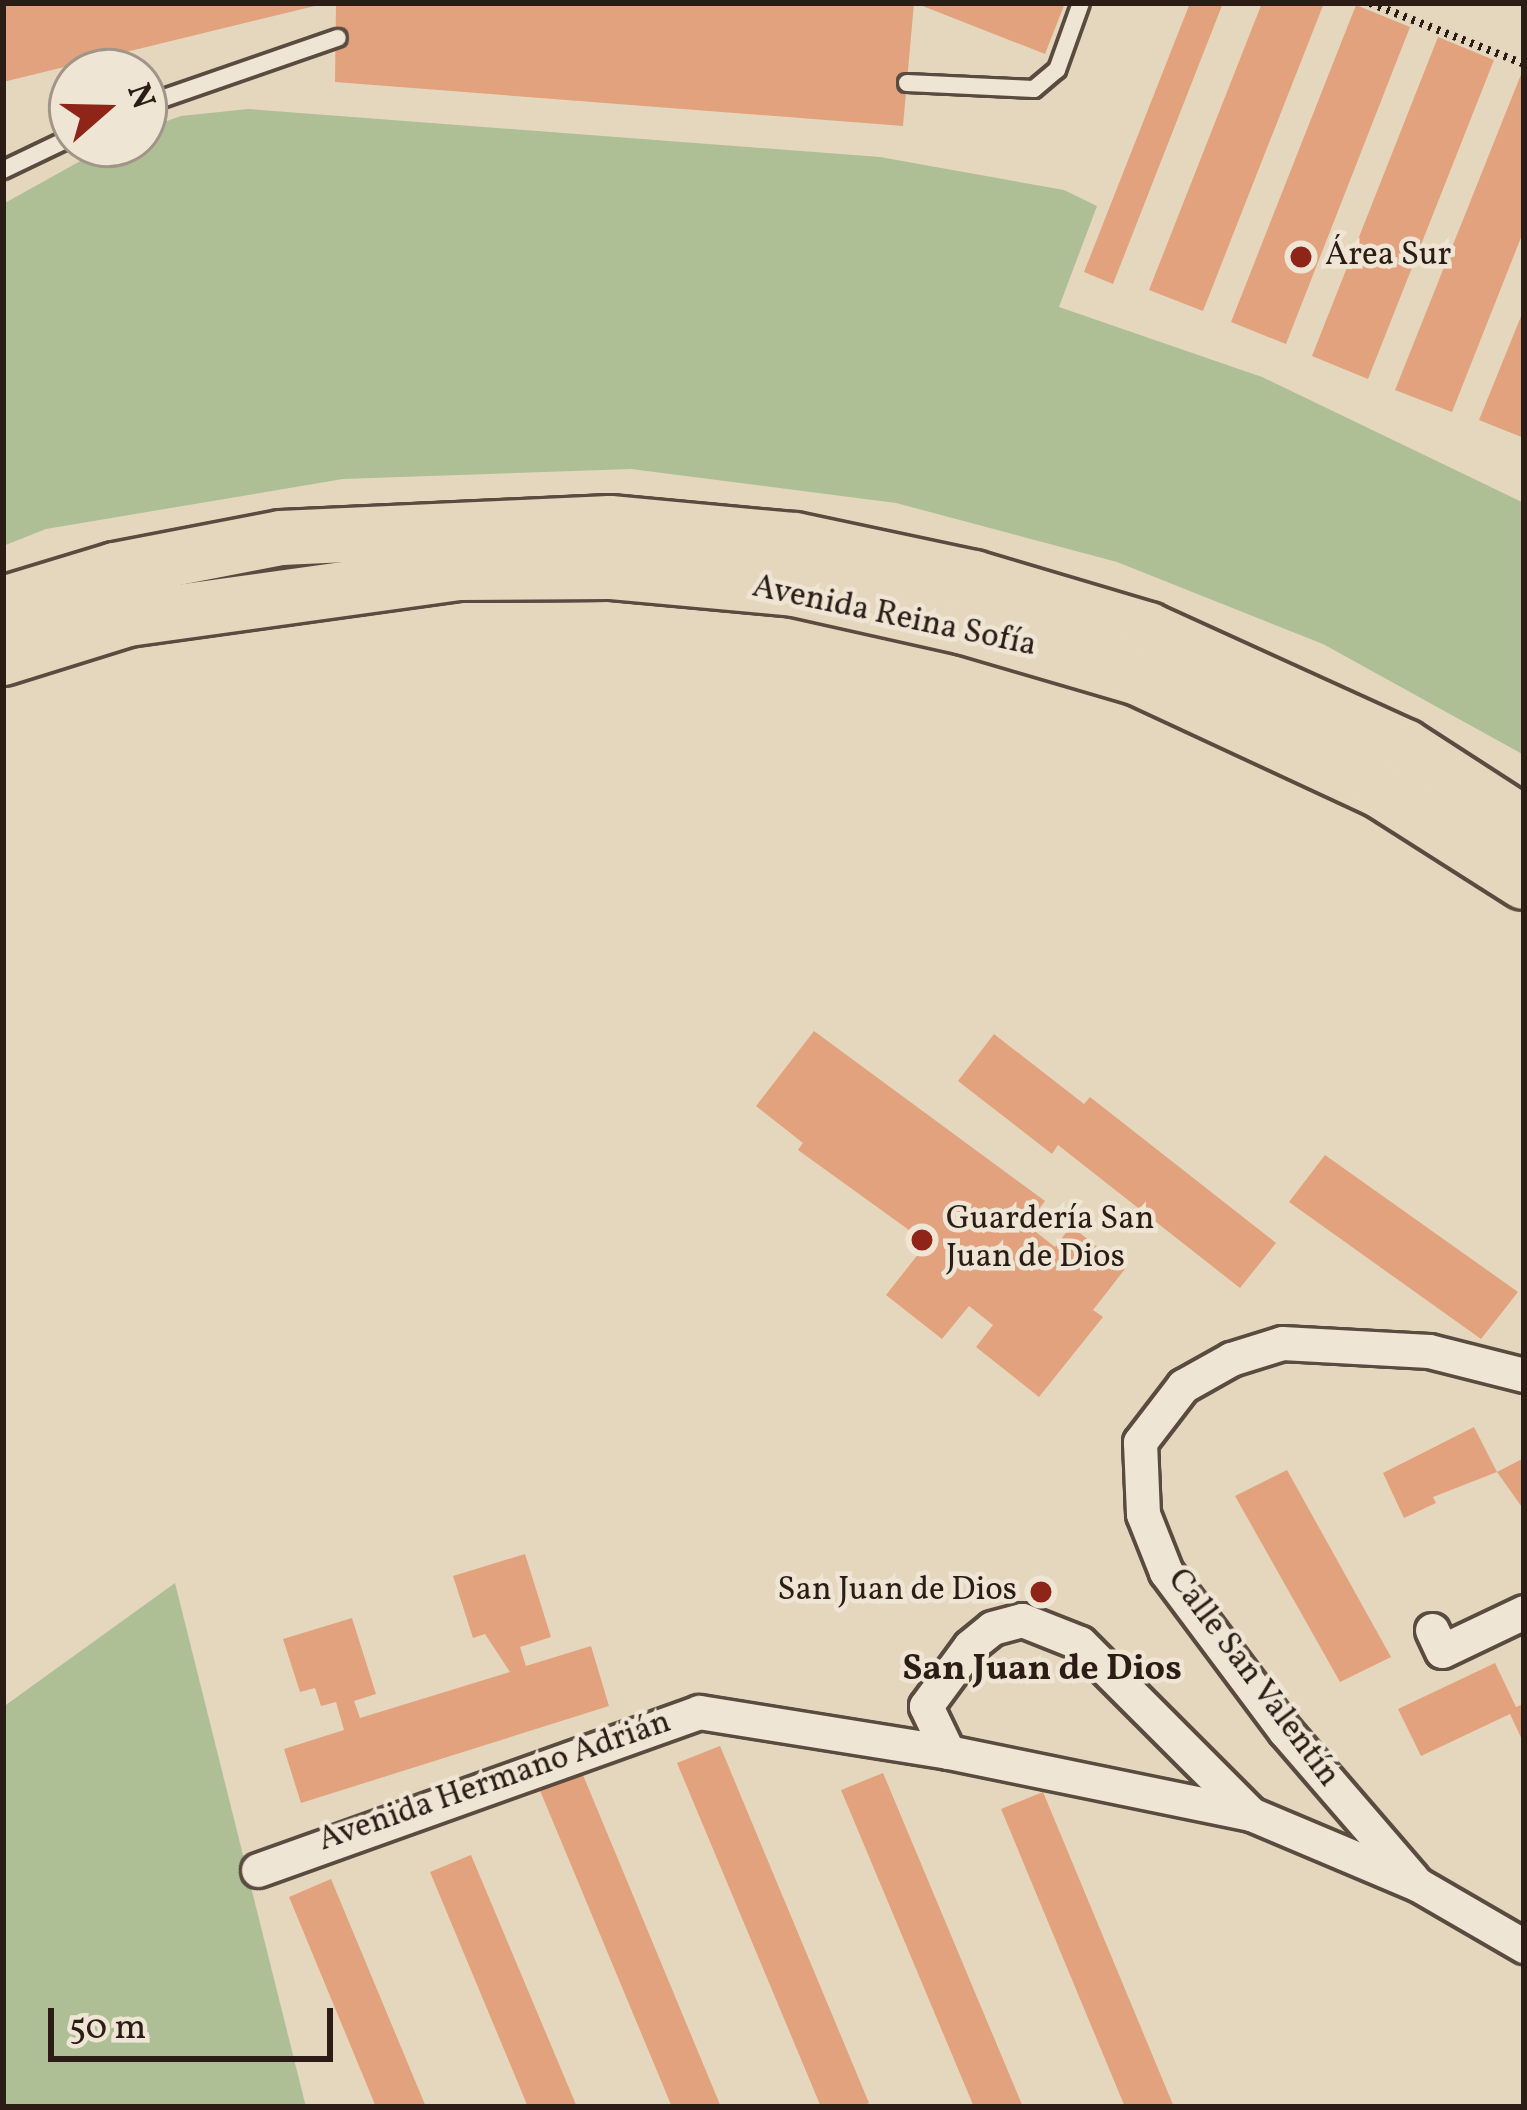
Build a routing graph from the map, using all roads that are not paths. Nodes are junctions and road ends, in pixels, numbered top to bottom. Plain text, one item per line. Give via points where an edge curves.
1 (1081, 3) edge
2 (338, 38) dead end
3 (907, 83) dead end
4 (168, 97) edge
5 (48, 148) edge
6 (3, 170) edge
7 (3, 604) edge
8 (3, 658) edge
9 (1524, 824) edge
10 (1524, 883) edge
11 (1524, 1375) edge
12 (1524, 1612) edge
13 (1432, 1630) dead end
14 (948, 1752) junction
15 (1251, 1814) junction
16 (258, 1870) dead end
17 (1417, 1884) junction
18 (1524, 1946) edge

1 - 3 lane via 1057,70 1034,89
2 - 4 lane
5 - 6 lane
7 - 9 main road, Avenida Reina Sofía via 115,570 281,538 610,523 795,540 974,578 1148,630 1405,747
8 - 10 main road, Avenida Reina Sofía via 128,619 459,573 612,572 794,589 1138,678 1381,791
11 - 17 street, Calle San Valentín via 1430,1351 1282,1343 1183,1386 1140,1442 1143,1514 1166,1572 1285,1731
12 - 13 street via 1442,1651
14 - 15 street, Avenida Hermano Adrián
14 - 15 street, Avenida Hermano Adrián via 926,1706 992,1628 1022,1620 1050,1627 1116,1676
14 - 16 street, Avenida Hermano Adrián via 699,1712
15 - 17 street, Avenida Hermano Adrián
17 - 18 street, Avenida Hermano Adrián

